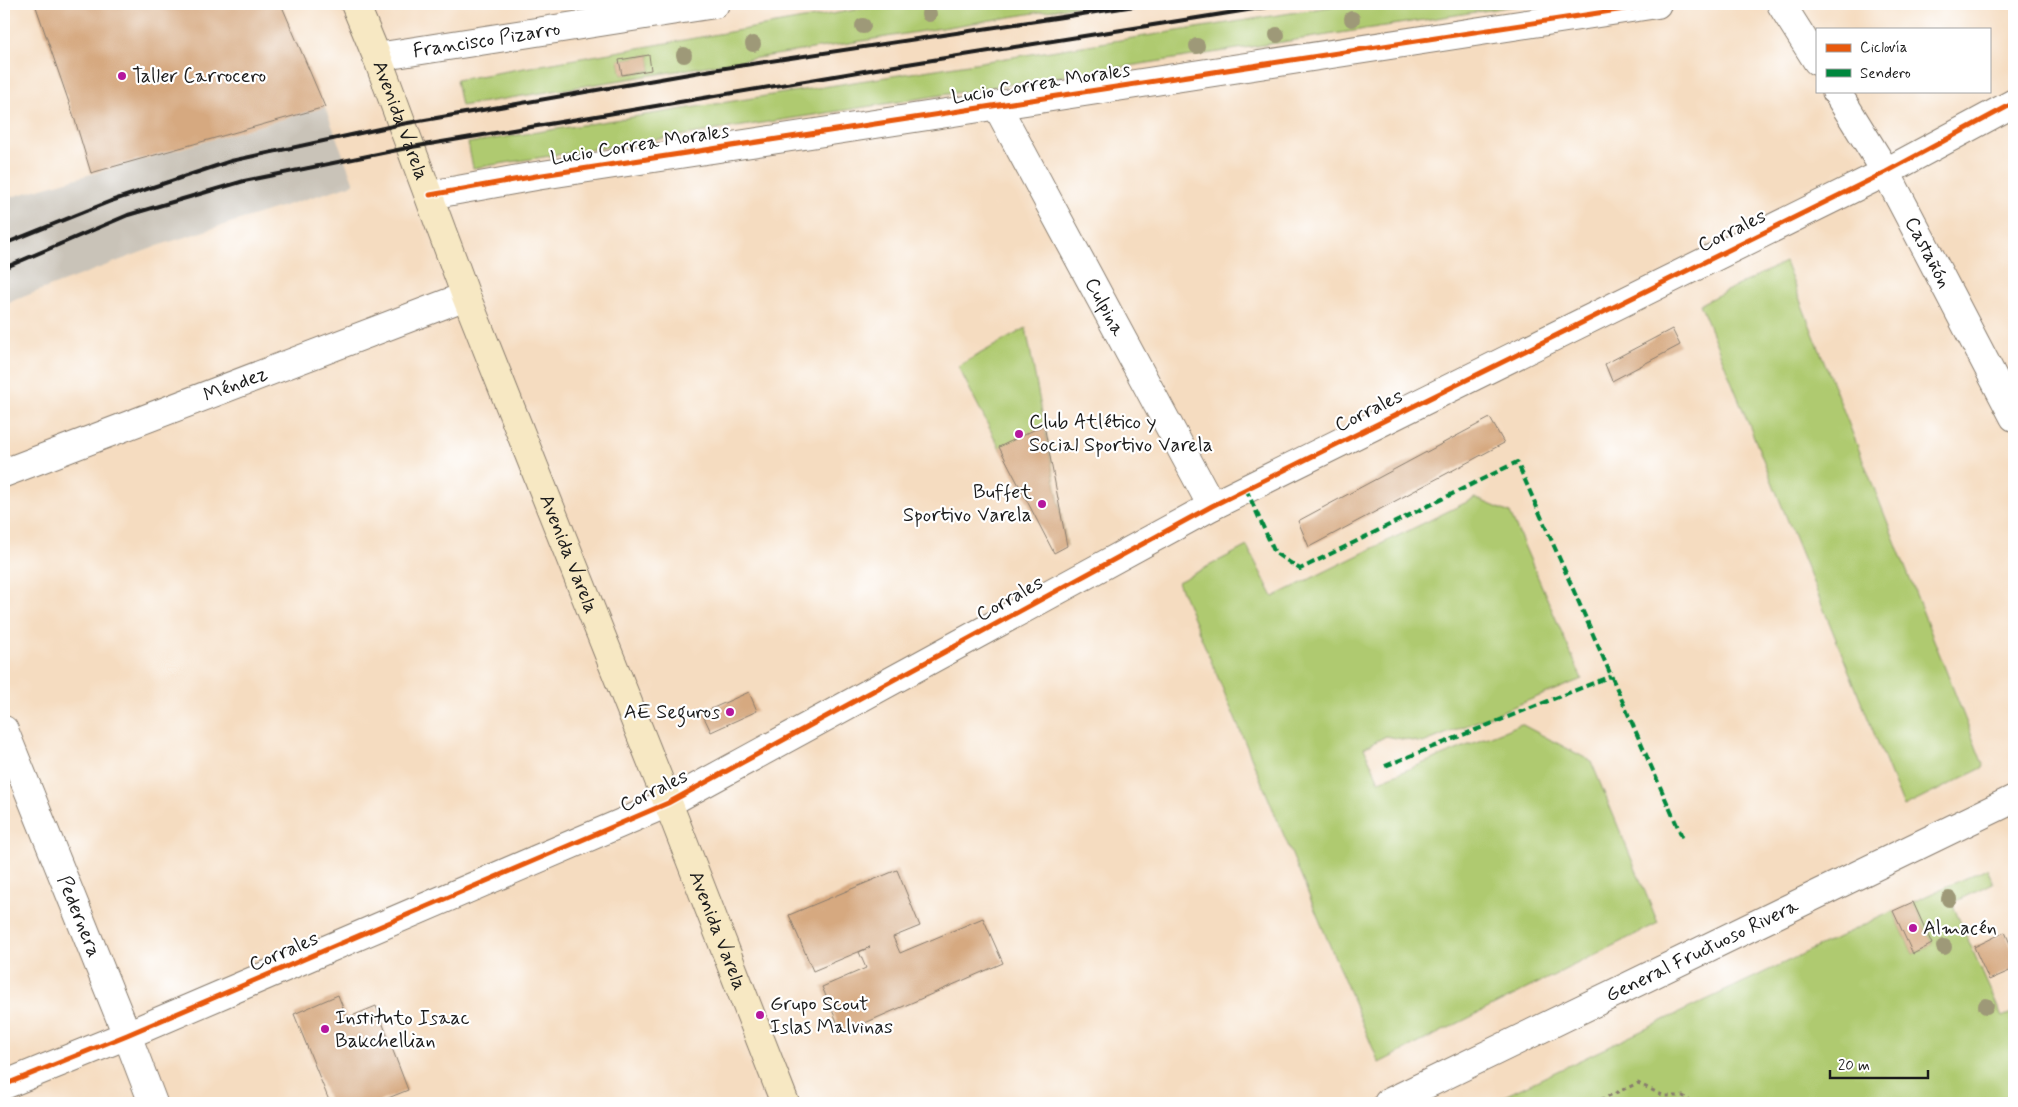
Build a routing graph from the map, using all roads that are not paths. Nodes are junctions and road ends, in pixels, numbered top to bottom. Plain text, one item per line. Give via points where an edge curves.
1 (356, 4) edge
2 (715, 4) edge
3 (1657, 4) edge
4 (1781, 4) edge
5 (378, 57) junction
6 (1816, 59) edge
7 (1837, 92) edge
8 (2014, 103) edge
9 (997, 106) junction
10 (1886, 172) junction
11 (430, 195) junction
12 (466, 296) junction
13 (2014, 417) edge
14 (4, 473) edge
15 (1212, 506) junction
16 (4, 730) edge
17 (2014, 798) edge
18 (668, 803) junction
19 (127, 1035) junction
20 (4, 1085) edge
21 (152, 1103) edge
22 (785, 1103) edge
23 (1388, 1103) edge

1 - 5 main road, Avenida Varela
2 - 5 street, Francisco Pizarro
3 - 9 street, Lucio Correa Morales
4 - 6 street
5 - 11 main road, Avenida Varela
7 - 10 street, Castañón
8 - 10 street, Corrales
9 - 11 street, Lucio Correa Morales
9 - 15 street, Culpina
10 - 13 street, Castañón
10 - 15 street, Corrales
11 - 12 main road, Avenida Varela
12 - 14 street, Méndez
12 - 18 main road, Avenida Varela
15 - 18 street, Corrales
16 - 19 street, Pedernera
17 - 23 street, General Fructuoso Rivera
18 - 19 street, Corrales
18 - 22 main road, Avenida Varela
19 - 20 street, Corrales
19 - 21 street, Pedernera

